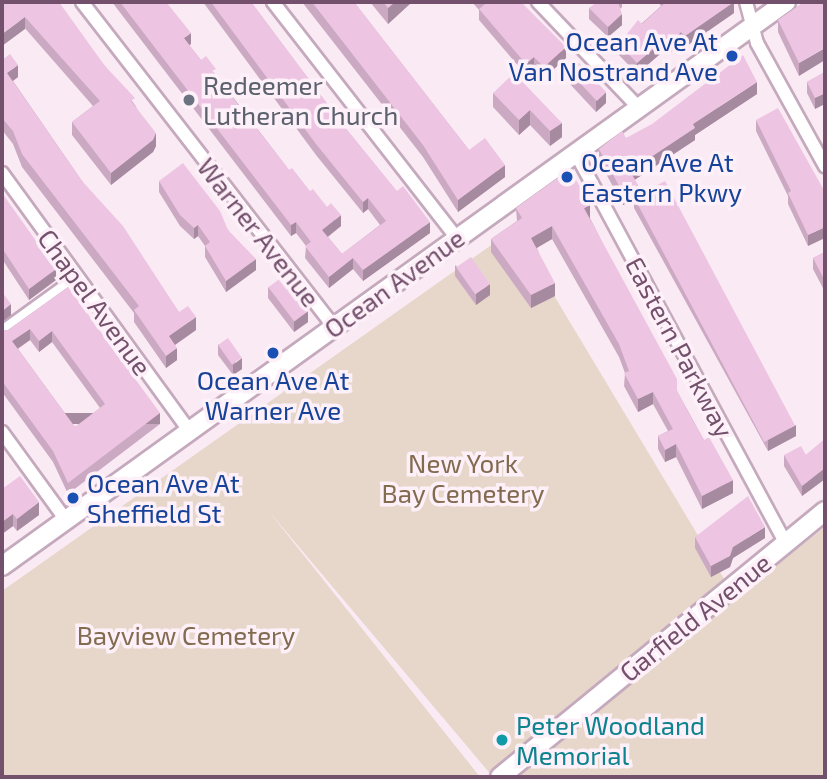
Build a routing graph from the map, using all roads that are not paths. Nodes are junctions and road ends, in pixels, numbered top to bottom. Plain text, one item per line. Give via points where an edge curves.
1 (82, 2) edge
2 (273, 2) edge
3 (538, 2) edge
4 (746, 2) edge
5 (786, 2) edge
6 (753, 22) junction
7 (637, 106) junction
8 (575, 152) junction
9 (825, 166) edge
10 (2, 173) edge
11 (456, 237) junction
12 (77, 278) junction
13 (334, 327) junction
14 (2, 332) edge
15 (189, 430) junction
16 (2, 432) edge
17 (825, 511) edge
18 (66, 520) junction
19 (785, 542) junction
20 (2, 566) edge
21 (500, 777) edge

1 - 13 street, Warner Avenue
2 - 11 street
3 - 7 street
4 - 6 street
5 - 6 street, Ocean Avenue
6 - 7 street, Ocean Avenue
6 - 9 street via 757,43
7 - 8 street, Ocean Avenue
8 - 11 street, Ocean Avenue
8 - 19 street, Eastern Parkway
10 - 12 street, Chapel Avenue
11 - 13 street, Ocean Avenue
12 - 14 street
12 - 15 street, Chapel Avenue
13 - 15 street, Ocean Avenue
15 - 18 street, Ocean Avenue
16 - 18 street
17 - 19 street, Garfield Avenue
18 - 20 street, Ocean Avenue
19 - 21 street, Garfield Avenue

